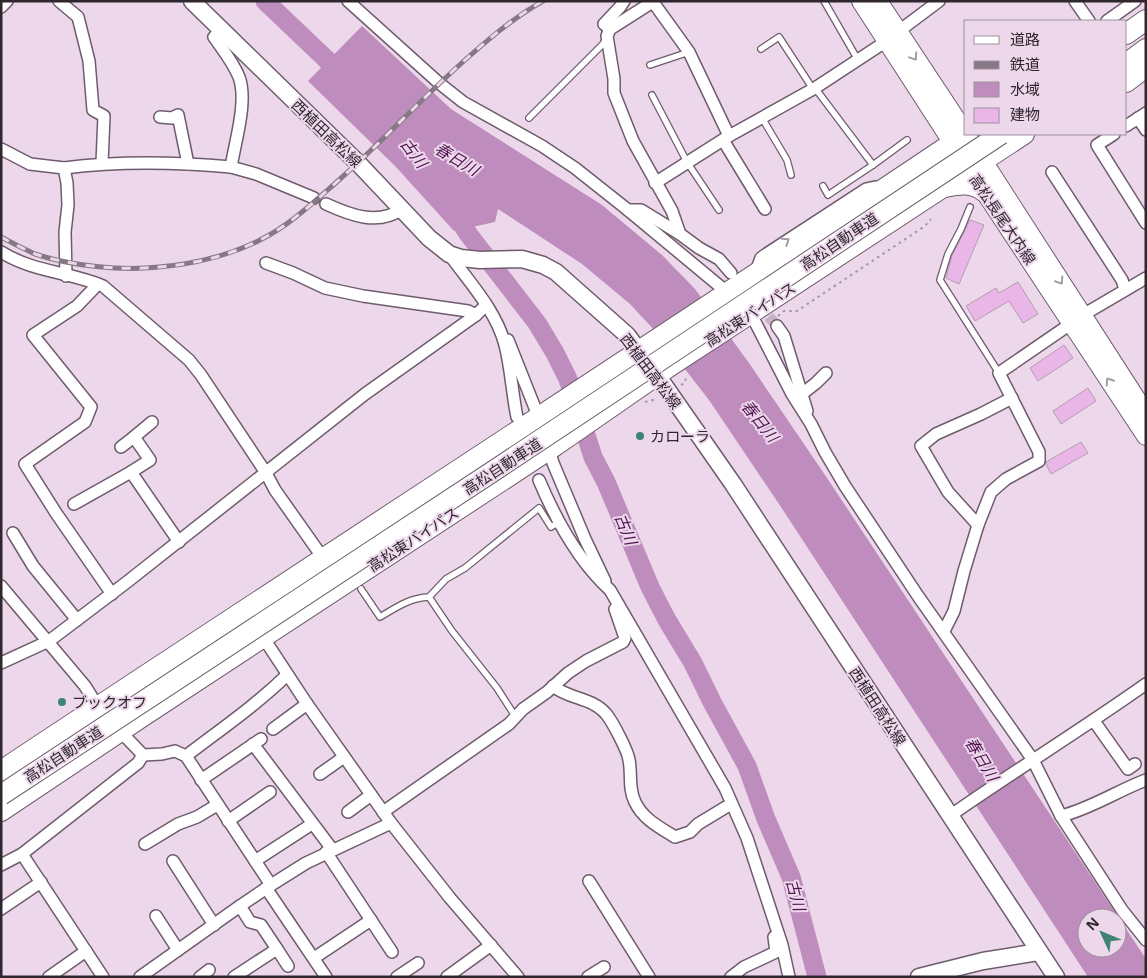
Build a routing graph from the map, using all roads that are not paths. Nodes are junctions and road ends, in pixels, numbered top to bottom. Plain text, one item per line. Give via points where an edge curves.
1 (7, 1) edge
2 (59, 1) edge
3 (192, 1) edge
4 (348, 1) edge
5 (624, 1) edge
6 (824, 1) edge
7 (861, 1) edge
8 (878, 1) edge
9 (939, 1) edge
10 (1075, 1) edge
11 (1135, 1) edge
12 (654, 2) edge
13 (1, 8) edge
14 (1146, 10) edge
15 (1088, 20) edge
16 (1108, 20) edge
17 (1146, 20) edge
18 (1127, 23) edge
19 (221, 29) junction
20 (609, 32) junction
21 (1127, 33) edge
22 (1146, 34) edge
23 (892, 36) junction
24 (1127, 47) edge
25 (761, 49) dead end
26 (1146, 50) edge
27 (689, 52) junction
28 (858, 60) junction
29 (1127, 63) edge
30 (650, 65) dead end
31 (1146, 67) edge
32 (1127, 81) edge
33 (814, 88) junction
34 (652, 95) dead end
35 (1142, 116) edge
36 (160, 117) dead end
37 (529, 118) dead end
38 (762, 118) junction
39 (1127, 125) edge
40 (1146, 130) edge
41 (964, 133) edge
42 (999, 135) edge
43 (1022, 135) edge
44 (1112, 135) edge
45 (966, 136) edge
46 (726, 138) junction
47 (907, 140) dead end
48 (1, 149) edge
49 (687, 162) junction
50 (102, 163) junction
51 (188, 164) junction
52 (873, 164) junction
53 (976, 165) junction
54 (231, 167) junction
55 (64, 168) junction
56 (1052, 172) dead end
57 (791, 176) dead end
58 (655, 183) junction
59 (823, 186) dead end
60 (944, 187) junction
61 (985, 192) junction
62 (314, 198) dead end
63 (326, 204) dead end
64 (970, 207) dead end
65 (402, 209) junction
66 (765, 209) dead end
67 (628, 210) junction
68 (719, 210) dead end
69 (1146, 222) edge
70 (680, 234) junction
71 (1, 252) edge
72 (455, 256) junction
73 (266, 263) dead end
74 (731, 273) dead end
75 (66, 276) junction
76 (1144, 282) edge
77 (98, 284) junction
78 (1125, 289) junction
79 (725, 296) junction
80 (486, 305) junction
81 (476, 315) junction
82 (494, 318) junction
83 (750, 320) junction
84 (1077, 320) junction
85 (777, 326) tunnel mouth
86 (645, 348) junction
87 (662, 372) junction
88 (826, 372) dead end
89 (999, 373) junction
90 (802, 394) junction
91 (1012, 398) junction
92 (1146, 414) edge
93 (542, 416) junction
94 (517, 417) dead end
95 (152, 422) dead end
96 (811, 424) junction
97 (1146, 436) edge
98 (134, 437) junction
99 (121, 447) dead end
100 (552, 447) junction
101 (131, 472) junction
102 (266, 473) junction
103 (539, 480) dead end
104 (74, 504) dead end
105 (559, 522) junction
106 (978, 524) junction
107 (13, 533) dead end
108 (179, 542) junction
109 (322, 558) junction
110 (1, 586) edge
111 (361, 589) dead end
112 (610, 590) junction
113 (112, 594) junction
114 (429, 597) junction
115 (617, 602) junction
116 (77, 620) junction
117 (944, 631) junction
118 (263, 637) junction
119 (49, 641) junction
120 (1, 663) edge
121 (287, 675) junction
122 (1146, 684) edge
123 (553, 686) junction
124 (307, 704) junction
125 (98, 707) junction
126 (515, 716) junction
127 (1094, 722) junction
128 (273, 729) dead end
129 (120, 731) junction
130 (143, 754) junction
131 (186, 756) junction
132 (344, 757) junction
133 (1031, 761) junction
134 (1135, 764) dead end
135 (1, 771) edge
136 (717, 773) junction
137 (320, 774) dead end
138 (201, 780) junction
139 (1146, 780) edge
140 (1, 782) edge
141 (270, 792) dead end
142 (1, 795) edge
143 (371, 795) junction
144 (217, 805) junction
145 (726, 806) junction
146 (1, 811) edge
147 (348, 812) dead end
148 (383, 812) junction
149 (954, 814) junction
150 (1061, 816) junction
151 (228, 821) junction
152 (391, 823) junction
153 (312, 824) junction
154 (145, 844) dead end
155 (329, 851) junction
156 (22, 854) junction
157 (753, 858) junction
158 (173, 861) dead end
159 (256, 861) junction
160 (1, 865) edge
161 (589, 881) dead end
162 (42, 882) junction
163 (269, 887) junction
164 (240, 906) junction
165 (1, 910) edge
166 (156, 916) dead end
167 (371, 920) junction
168 (774, 921) junction
169 (214, 925) junction
170 (1146, 940) edge
171 (491, 944) junction
172 (277, 949) junction
173 (178, 950) junction
174 (86, 951) junction
175 (392, 952) dead end
176 (776, 952) junction
177 (1038, 952) junction
178 (314, 958) junction
179 (418, 963) dead end
180 (288, 966) dead end
181 (604, 967) dead end
182 (950, 973) edge
183 (405, 975) edge
184 (644, 975) edge
185 (101, 976) edge
186 (237, 976) edge
187 (49, 977) edge
188 (140, 977) edge
189 (326, 977) edge
190 (447, 977) edge
191 (518, 977) edge
192 (588, 977) edge
193 (732, 977) edge
194 (788, 977) edge
195 (920, 977) edge
196 (1056, 977) edge

1 - 13 street
2 - 50 street via 78,17 89,62 93,110 104,116
3 - 19 main road, 西植田高松線
4 - 67 street via 463,102 542,146
5 - 20 street via 604,24
6 - 28 lane
7 - 23 main road, 高松長尾大内線
8 - 23 main road, 高松長尾大内線
9 - 23 street
10 - 15 street
11 - 16 street
12 - 20 street
12 - 27 street
14 - 18 highway
17 - 21 highway
19 - 54 street via 214,37 230,59 242,91
19 - 65 main road, 西植田高松線
20 - 37 lane via 603,44
20 - 58 street via 614,93 624,122
22 - 24 highway
23 - 28 street
23 - 41 main road, 高松長尾大内線
25 - 33 lane via 780,37
26 - 29 highway
27 - 30 lane
27 - 46 street
28 - 33 street
31 - 32 highway
33 - 38 street
33 - 52 lane
34 - 49 lane
35 - 39 street
35 - 40 street
36 - 51 street via 178,116
38 - 46 street
38 - 57 lane via 787,160
42 - 142 highway, 高松自動車道, bridge
43 - 53 highway, 高松東バイパス
44 - 69 street via 1097,145
45 - 53 main road, 高松長尾大内線
79 -> 45 highway, 高松東バイパス
45 - 140 highway, 高松自動車道 via 764,282
46 - 49 street
46 - 66 street
47 - 52 lane
48 - 55 street via 30,164
49 - 58 street
49 - 68 lane
50 - 51 street
50 - 55 street
51 - 54 street
52 - 59 lane via 828,195
53 - 60 highway, 高松東バイパス
53 - 61 main road, 高松長尾大内線
53 -> 84 main road, 高松長尾大内線
54 - 62 street
55 - 75 street via 68,205
56 - 78 street
58 - 70 street via 672,211
60 - 61 highway via 972,185
60 - 83 highway, 高松東バイパス
61 - 84 main road, 高松長尾大内線
63 - 65 street via 368,218 395,214
64 - 89 lane via 940,280
65 - 72 main road, 西植田高松線 via 429,238
67 - 70 street via 641,210
67 - 79 street
70 - 74 street via 719,259
71 - 75 street via 27,266
72 - 80 street
72 - 86 main road, 西植田高松線 via 480,260 522,260 543,265 556,272
73 - 81 street via 325,288 460,309
75 - 77 street
76 - 78 street
77 - 102 street via 128,306 195,368
77 - 113 street via 77,306 33,335 91,407 85,422 25,464
78 - 84 street
79 - 86 highway, 高松東バイパス
80 - 81 street
80 - 82 street
81 - 102 street via 365,394
82 - 93 street via 510,344
82 - 94 street via 505,344
83 - 87 highway, 高松東バイパス
83 - 96 street
84 - 89 street
84 - 92 main road, 高松長尾大内線
97 -> 84 main road, 高松長尾大内線
85 - 90 street via 784,336
86 - 87 main road, 西植田高松線
86 - 93 highway, 高松東バイパス
87 - 100 highway, 高松東バイパス
87 - 149 main road, 西植田高松線
88 - 90 street
89 - 91 street
90 - 96 street
91 - 106 street via 1039,452 1039,460 990,492
91 - 106 street via 936,434 921,446 948,492
93 - 109 highway, 高松東バイパス
95 - 98 street
96 - 117 street via 846,486
98 - 99 street
98 - 101 street via 150,460
100 - 112 street via 553,463 584,539
100 - 118 highway, 高松東バイパス
101 - 104 street
101 - 108 street
102 - 108 street
102 - 109 street
103 - 105 street
105 - 112 street via 595,577
105 - 114 lane via 551,527 539,508 465,568 446,579
106 - 117 street via 954,611
107 - 116 street via 33,566
108 - 113 street
109 - 125 highway, 高松東バイパス
110 - 119 street
111 - 114 lane via 380,617 408,600
112 - 115 street
113 - 116 street
114 - 126 lane
115 - 123 street via 614,604 625,638 623,642 586,661
115 - 136 street
116 - 119 street
117 - 133 street
118 - 121 street
118 - 129 highway, 高松東バイパス
119 - 120 street
119 - 125 street
121 - 124 street
121 - 131 street via 236,720
122 - 127 street
123 - 126 street
123 - 145 street via 561,693 593,703 607,715 629,759 634,801 654,825 675,837 690,832
124 - 128 street
124 - 132 street
125 - 135 highway, 高松東バイパス
126 - 148 street via 509,724
127 - 133 street
127 - 134 street via 1128,769
129 - 130 street
129 - 146 highway, 高松東バイパス
130 - 131 street via 175,751
130 - 156 street via 138,763
131 - 138 street
132 - 137 street
132 - 143 street
133 - 149 street
133 - 150 street
136 - 145 street
136 - 157 street
138 - 144 street
138 - 153 street via 257,741
139 - 150 street via 1077,812
141 - 151 street
143 - 147 street
143 - 148 street
144 - 151 street
144 - 154 street via 178,824 169,836
145 - 157 street
148 - 152 street
149 - 177 main road, 西植田高松線
150 - 170 street via 1122,910
151 - 159 street
152 - 155 street
152 - 171 street
153 - 155 street
153 - 159 street
155 - 163 street
155 - 167 street
156 - 160 street
156 - 162 street
157 - 168 street
158 - 169 street
159 - 163 street
161 - 184 street
162 - 165 street
162 - 174 street
163 - 164 street
163 - 178 street
164 - 169 street
164 - 172 street via 250,922 261,925
166 - 173 street
167 - 175 street
167 - 178 street
168 - 176 street
168 - 194 street
169 - 173 street
171 - 190 street
171 - 191 street
172 - 180 street
172 - 186 street
173 - 188 street
174 - 185 street
174 - 187 street
176 - 193 street via 744,967
176 - 194 street
177 - 182 main road via 983,960
177 - 196 main road, 西植田高松線
178 - 189 street
179 - 183 street
181 - 192 street
182 - 195 main road

